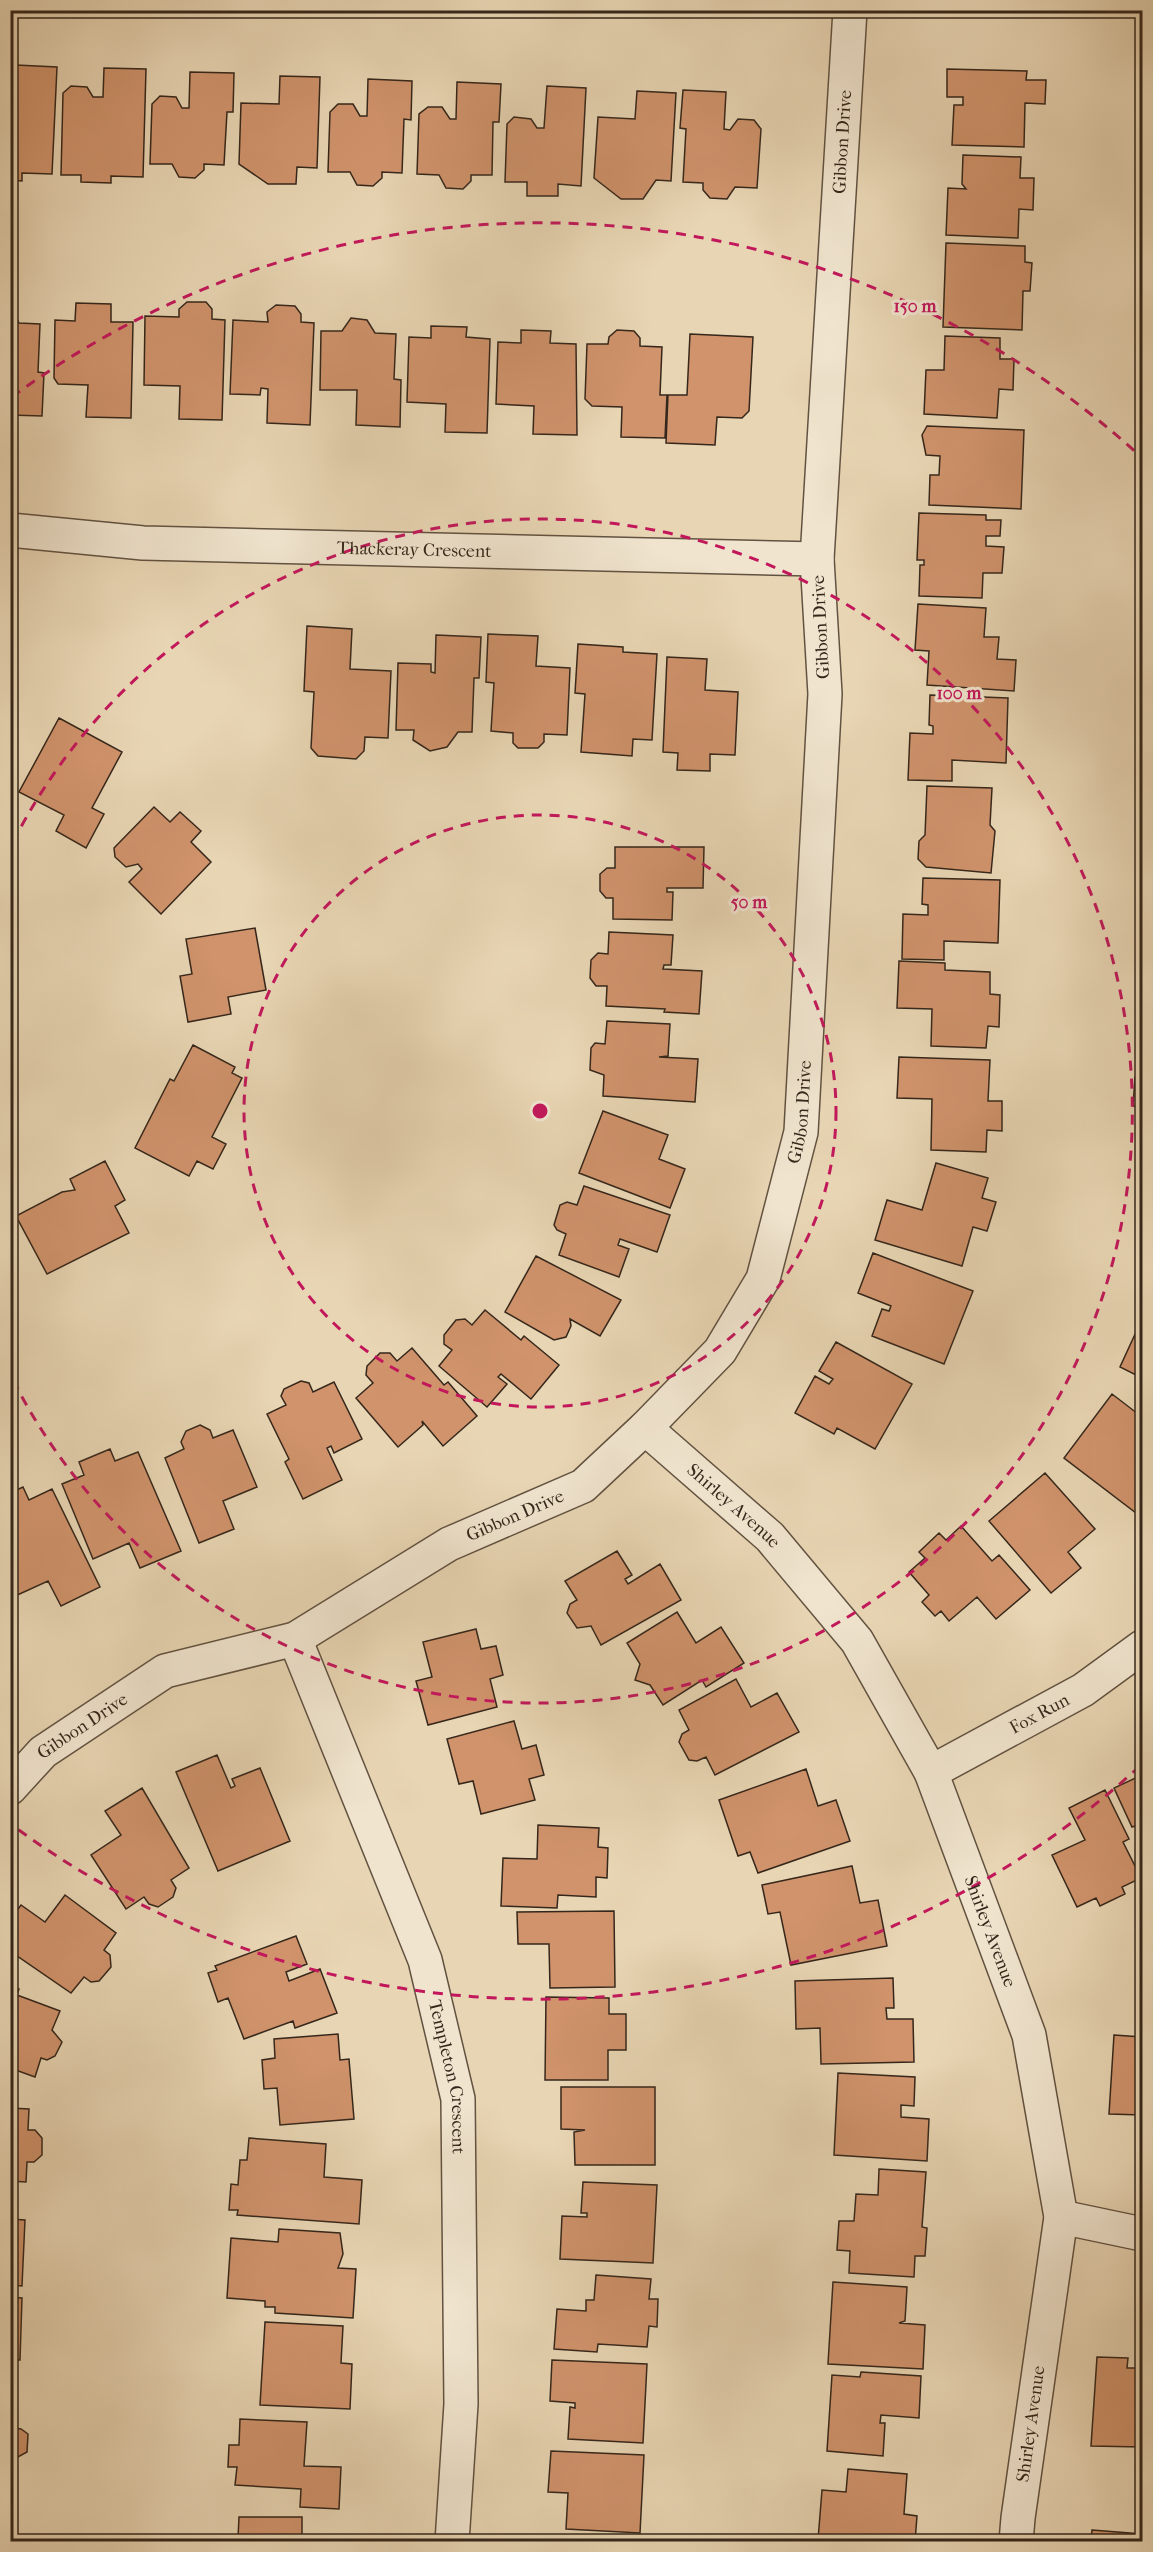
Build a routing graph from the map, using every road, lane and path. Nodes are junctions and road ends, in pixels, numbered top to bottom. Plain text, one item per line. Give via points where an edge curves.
1 (850, 10) edge
2 (10, 530) edge
3 (817, 559) junction
4 (645, 1428) junction
5 (295, 1639) junction
6 (1143, 1647) edge
7 (931, 1772) junction
8 (10, 1788) edge
9 (1062, 2217) junction
10 (1143, 2234) edge
11 (452, 2541) edge
12 (1016, 2541) edge

1 - 3 street, Gibbon Drive
2 - 3 street, Thackeray Crescent via 142,543
3 - 4 street, Gibbon Drive via 825,694 801,1132 763,1279 720,1350
4 - 5 street, Gibbon Drive via 583,1486 449,1544
4 - 7 street, Shirley Avenue via 770,1537 857,1641
5 - 8 street, Gibbon Drive via 165,1671 43,1752
5 - 11 street, Templeton Crescent via 424,1960 458,2099 461,2404
6 - 7 street, Fox Run via 1083,1690
7 - 9 street, Shirley Avenue via 1029,2035
9 - 10 street
9 - 12 street, Shirley Avenue

